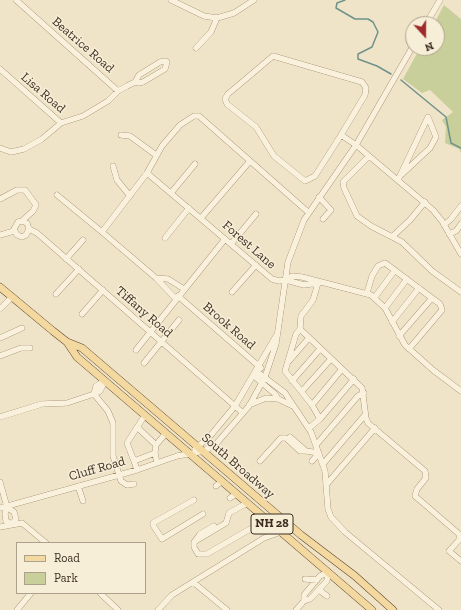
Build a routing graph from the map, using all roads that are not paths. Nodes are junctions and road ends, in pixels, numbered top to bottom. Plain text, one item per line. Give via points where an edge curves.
1 (16, 0) edge
2 (171, 0) edge
3 (254, 0) edge
4 (440, 0) edge
5 (431, 16) edge
6 (216, 18) junction
7 (196, 48) dead end
8 (407, 56) edge
9 (0, 69) edge
10 (135, 82) junction
11 (118, 91) junction
12 (61, 124) junction
13 (121, 135) dead end
14 (341, 135) junction
15 (356, 145) junction
16 (0, 148) edge
17 (156, 154) junction
18 (369, 156) junction
19 (250, 161) junction
20 (195, 164) dead end
21 (113, 166) dead end
22 (147, 173) junction
23 (399, 178) junction
24 (171, 193) junction
25 (57, 195) dead end
26 (130, 196) junction
27 (319, 197) junction
28 (0, 200) edge
29 (425, 202) junction
30 (461, 206) edge
31 (189, 208) junction
32 (308, 212) junction
33 (256, 214) dead end
34 (201, 218) junction
35 (322, 219) dead end
36 (22, 221) junction
37 (461, 224) edge
38 (444, 225) junction
39 (29, 230) junction
40 (14, 231) junction
41 (102, 232) junction
42 (449, 234) junction
43 (0, 235) edge
44 (393, 236) junction
45 (165, 238) dead end
46 (225, 239) junction
47 (83, 240) dead end
48 (231, 244) junction
49 (461, 254) edge
50 (66, 259) junction
51 (256, 265) junction
52 (79, 269) junction
53 (396, 270) junction
54 (156, 278) junction
55 (407, 279) junction
56 (286, 280) junction
57 (318, 283) junction
58 (0, 287) edge
59 (419, 288) junction
60 (184, 289) junction
61 (103, 290) junction
62 (232, 292) dead end
63 (461, 292) edge
64 (367, 293) junction
65 (56, 294) dead end
66 (12, 297) junction
67 (375, 297) junction
68 (177, 298) junction
69 (432, 298) junction
70 (385, 308) junction
71 (0, 309) edge
72 (82, 314) dead end
73 (179, 320) dead end
74 (392, 322) junction
75 (22, 328) dead end
76 (300, 330) junction
77 (150, 332) junction
78 (276, 336) junction
79 (399, 336) junction
80 (0, 338) edge
81 (308, 339) junction
82 (67, 342) junction
83 (161, 342) junction
84 (30, 348) dead end
85 (320, 348) junction
86 (409, 349) junction
87 (136, 350) dead end
88 (0, 356) edge
89 (331, 359) junction
90 (144, 363) dead end
91 (286, 364) junction
92 (342, 369) junction
93 (256, 371) junction
94 (264, 377) junction
95 (354, 379) junction
96 (292, 380) junction
97 (105, 381) junction
98 (461, 390) edge
99 (302, 391) junction
100 (364, 393) junction
101 (94, 394) junction
102 (278, 398) junction
103 (312, 404) junction
104 (249, 405) junction
105 (235, 406) junction
106 (295, 408) junction
107 (244, 413) junction
108 (145, 415) junction
109 (366, 415) junction
110 (0, 418) edge
111 (320, 419) junction
112 (137, 427) junction
113 (309, 428) junction
114 (375, 428) junction
115 (166, 433) junction
116 (290, 437) dead end
117 (156, 445) junction
118 (316, 445) junction
119 (201, 449) junction
120 (306, 451) junction
121 (155, 453) junction
122 (319, 453) junction
123 (191, 454) junction
124 (134, 460) junction
125 (260, 461) dead end
126 (312, 461) dead end
127 (157, 463) junction
128 (323, 464) junction
129 (137, 470) junction
130 (118, 475) junction
131 (222, 481) junction
132 (0, 482) edge
133 (134, 484) dead end
134 (326, 485) junction
135 (78, 486) junction
136 (216, 486) dead end
137 (236, 494) junction
138 (230, 498) dead end
139 (194, 500) dead end
140 (83, 501) dead end
141 (247, 502) junction
142 (7, 507) junction
143 (0, 508) edge
144 (203, 514) dead end
145 (266, 519) junction
146 (12, 524) junction
147 (0, 527) edge
148 (281, 532) junction
149 (45, 542) edge
150 (461, 561) edge
151 (328, 572) junction
152 (305, 579) dead end
153 (317, 580) junction
154 (193, 582) junction
155 (319, 590) junction
156 (30, 594) edge
157 (101, 594) edge
158 (327, 596) dead end
159 (304, 601) junction
160 (17, 610) edge
161 (118, 610) edge
162 (158, 610) edge
163 (227, 610) edge
164 (296, 610) edge
165 (372, 610) edge
166 (393, 610) edge
167 (439, 610) edge

1 - 11 street, Beatrice Road
2 - 6 street via 204,16
3 - 6 street via 234,13
4 - 5 street
6 - 7 street via 211,32
8 - 15 street
9 - 12 street, Lisa Road
10 - 10 street, Lisa Road via 139,75 162,61 167,62 165,69 143,82
10 - 11 street, Lisa Road
11 - 12 street, Lisa Road via 108,101 83,116
12 - 16 street via 24,149 10,152
13 - 17 street via 130,136
14 - 14 street via 366,92 362,82 353,78 273,56 225,99 227,104 256,127 274,156 305,181 315,176
14 - 15 street
15 - 18 street
15 - 27 street
17 - 19 street via 180,125 194,116 199,116
17 - 22 street
18 - 23 street
18 - 44 street via 344,179 343,185 354,212 360,219 382,233
19 - 32 street
19 - 34 street
20 - 24 street
21 - 26 street via 117,180
22 - 24 street, Forest Lane
22 - 26 street
23 - 23 street via 416,143 428,117 436,137 430,148
23 - 29 street
24 - 31 street, Forest Lane
25 - 41 street, Brook Road
26 - 41 street
27 - 32 street
27 - 35 street via 331,210
28 - 36 street via 17,190 25,190 36,204
29 - 38 street
29 - 44 street
30 - 38 street via 452,220
31 - 34 street, Forest Lane
31 - 45 street
32 - 56 street via 292,248
33 - 48 street
34 - 46 street, Forest Lane
36 - 39 street, Tiffany Road via 27,223
36 - 40 street via 16,224
37 - 42 street via 456,231
38 - 42 street
39 - 40 street via 28,234 22,237
39 - 50 street, Tiffany Road via 37,232
40 - 43 street
41 - 54 street, Brook Road
42 - 49 street
44 - 63 street via 432,271
46 - 48 street, Forest Lane
46 - 60 street
47 - 50 street
48 - 51 street, Forest Lane
50 - 52 street, Tiffany Road
51 - 56 street, Forest Lane via 272,280
51 - 62 street
52 - 61 street, Tiffany Road
52 - 65 street
53 - 55 street
53 - 64 street via 385,263 378,266
53 - 67 street
54 - 60 street via 168,280
54 - 68 street, Brook Road
55 - 59 street
55 - 70 street
56 - 57 street, Forest Lane via 292,276
56 - 78 street
57 - 64 street, Forest Lane
57 - 76 street via 312,300 301,316
58 - 66 main road, South Broadway / NH 28
59 - 69 street
59 - 74 street
60 - 68 street
61 - 72 street
61 - 77 street, Tiffany Road
64 - 67 street, Forest Lane
66 - 71 street
66 - 82 main road, South Broadway / NH 28
67 - 70 street
68 - 77 street
68 - 93 street, Brook Road
69 - 79 street
69 - 86 street via 440,304 442,310
70 - 74 street
73 - 83 street
74 - 79 street
75 - 80 street
76 - 81 street
76 - 91 street via 296,334
77 - 83 street, Tiffany Road
77 - 87 street
78 - 93 street
78 - 94 street via 276,344
79 - 86 street
81 - 85 street
81 - 91 street
82 - 97 main road, South Broadway / NH 28 via 76,357
82 - 119 main road, South Broadway / NH 28 via 82,348
83 - 90 street
83 - 105 street, Tiffany Road
84 - 88 street via 21,348
85 - 89 street
85 - 96 street
86 - 98 street
89 - 92 street
89 - 99 street
91 - 96 street via 286,371
92 - 95 street
92 - 103 street
93 - 94 street, Brook Road
93 - 94 street
93 - 105 street
94 - 102 street
94 - 104 street
94 - 106 street via 286,394
95 - 100 street
95 - 111 street
96 - 99 street
97 - 101 street via 100,391
97 - 108 main road, South Broadway / NH 28
99 - 103 street
100 - 109 street
100 - 118 street via 358,396
101 - 110 street via 66,403 42,404
101 - 130 street via 108,411 113,423 112,448
102 - 104 street via 266,398
102 - 106 street
103 - 111 street
104 - 107 street
105 - 107 street, Tiffany Road
105 - 119 street
106 - 113 street
107 - 119 street via 216,444
108 - 112 street
108 - 115 main road, South Broadway / NH 28
109 - 114 street via 367,420
109 - 128 street
111 - 113 street
112 - 117 street
112 - 124 street via 127,443
113 - 118 street
114 - 134 street
114 - 150 street via 425,471 426,478 415,496 459,534 460,539 449,551
115 - 117 street
115 - 123 main road, South Broadway / NH 28
116 - 120 street
117 - 121 street
118 - 122 street
119 - 123 street, Cluff Road
119 - 166 main road, South Broadway / NH 28
120 - 122 street
120 - 125 street via 300,451 286,438 281,438
121 - 124 street
121 - 127 street
122 - 126 street
122 - 128 street
123 - 127 street, Cluff Road
123 - 131 main road, South Broadway / NH 28
124 - 129 street
127 - 129 street, Cluff Road
128 - 134 street
129 - 130 street, Cluff Road
130 - 133 street via 125,484
130 - 135 street, Cluff Road
131 - 136 street
131 - 137 main road, South Broadway / NH 28
132 - 142 street
134 - 167 street via 329,512 338,525
135 - 140 street
135 - 142 street, Cluff Road
137 - 138 street
137 - 141 main road, South Broadway / NH 28
139 - 144 street via 153,525 162,539
141 - 145 main road, South Broadway / NH 28
141 - 145 street via 200,534 194,542 198,554 204,555
142 - 143 street, Cluff Road
142 - 146 street via 6,520
145 - 148 main road, South Broadway / NH 28
146 - 147 street
146 - 149 street via 22,523
148 - 151 main road, South Broadway / NH 28
148 - 154 street via 264,538
151 - 153 street
151 - 155 street via 327,581
151 - 165 main road, South Broadway / NH 28
152 - 153 street
153 - 159 street via 304,595
154 - 162 street via 168,598
154 - 163 street
155 - 158 street
155 - 159 street
156 - 160 street
157 - 161 street
159 - 164 street

